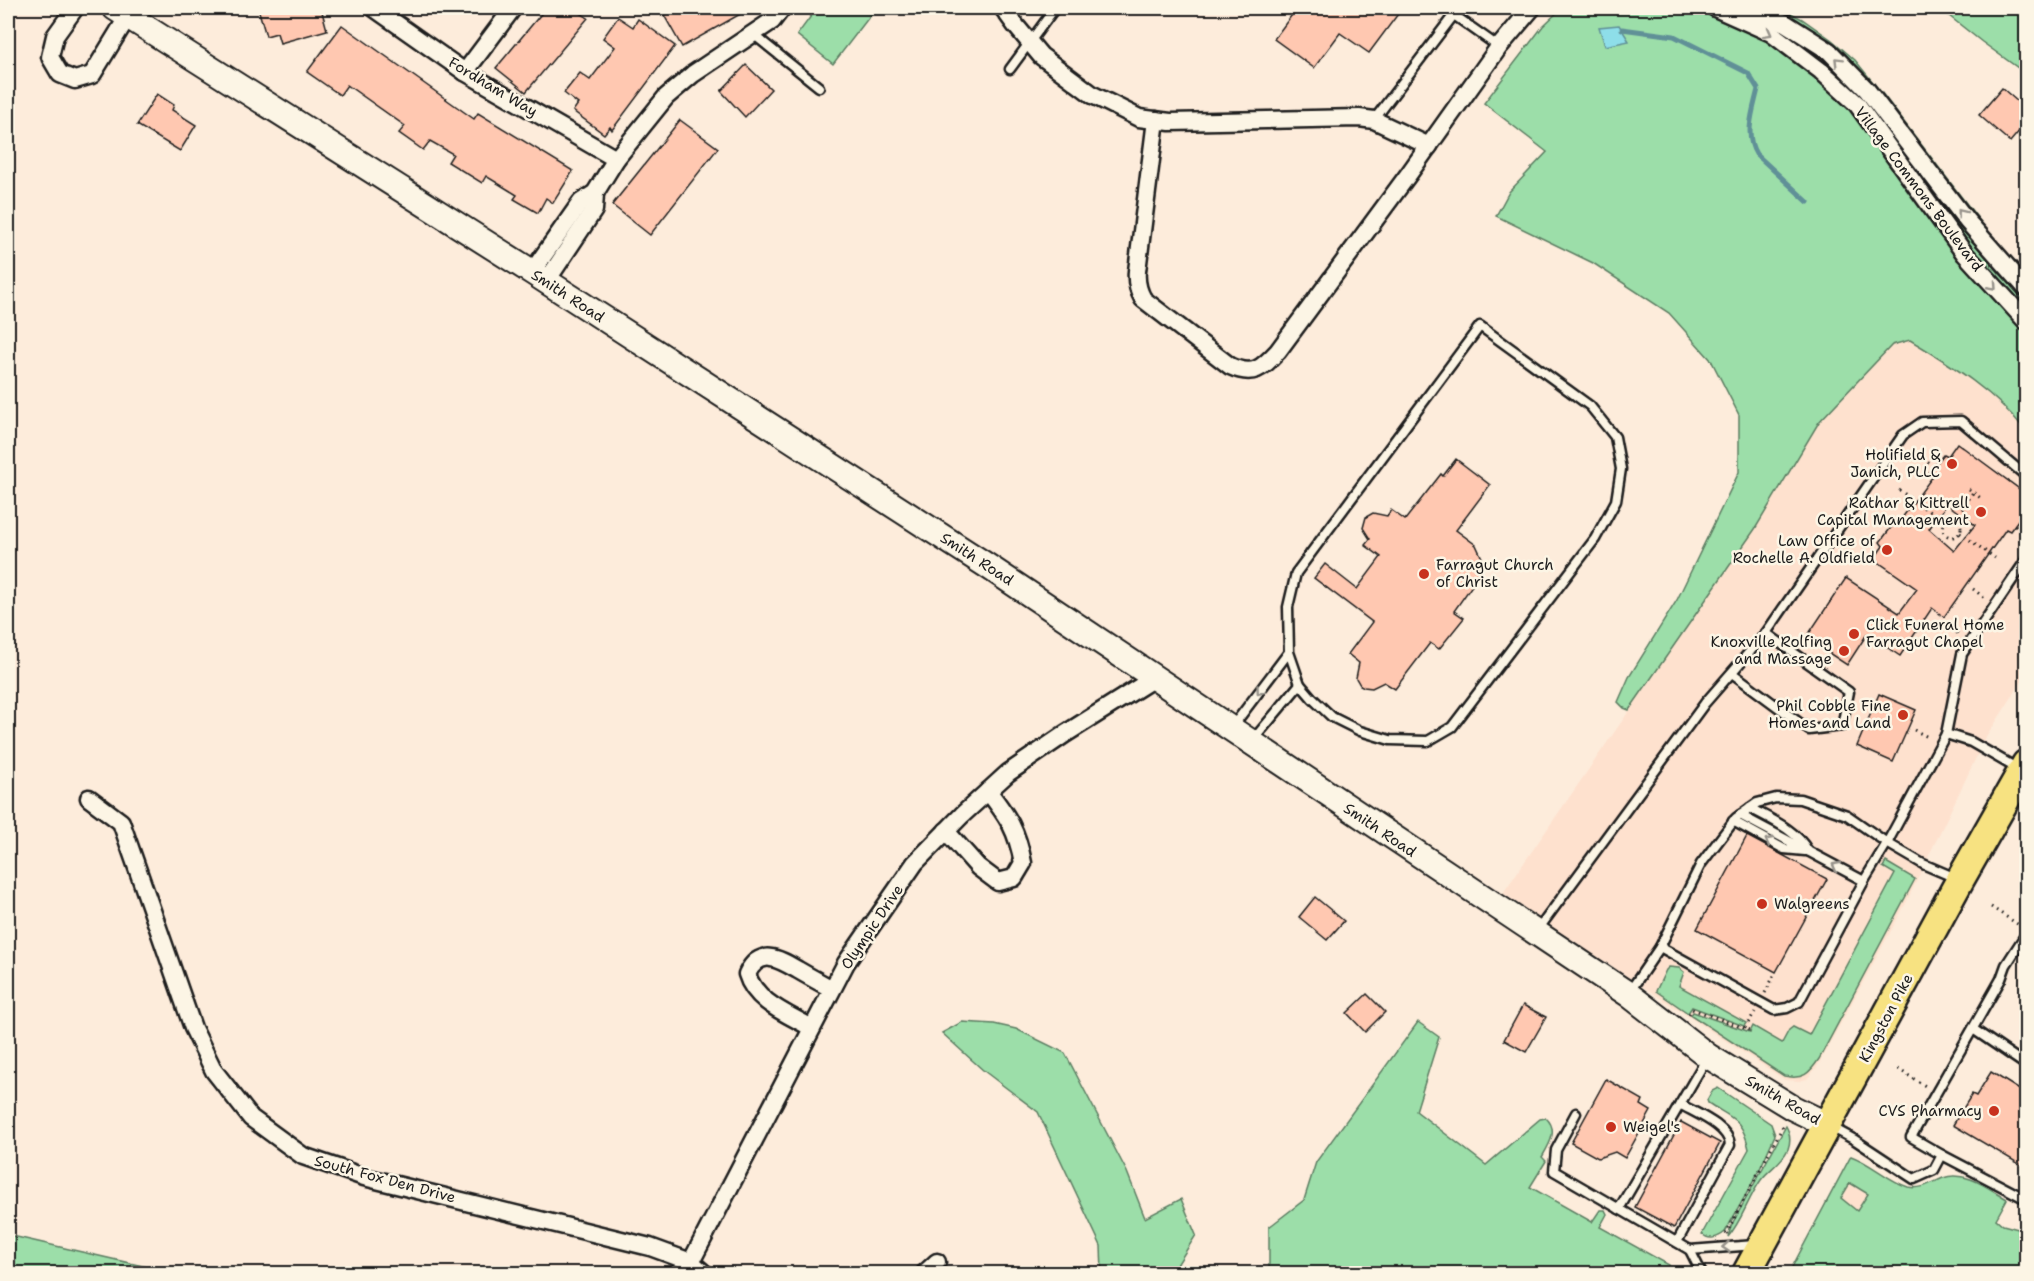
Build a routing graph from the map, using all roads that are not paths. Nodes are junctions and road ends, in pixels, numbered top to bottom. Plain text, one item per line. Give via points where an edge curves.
1 (75, 8) edge
2 (374, 8) edge
3 (513, 8) edge
4 (782, 8) edge
5 (1003, 8) edge
6 (1055, 8) edge
7 (1444, 8) edge
8 (1530, 8) edge
9 (1715, 8) edge
10 (126, 10) edge
11 (1456, 11) edge
12 (1751, 12) edge
13 (753, 34) junction
14 (1030, 42) junction
15 (1499, 47) junction
16 (1010, 69) dead end
17 (465, 72) junction
18 (819, 87) dead end
19 (1156, 120) junction
20 (1374, 120) junction
21 (1429, 146) junction
22 (616, 159) junction
23 (1927, 169) junction
24 (1911, 180) junction
25 (539, 277) junction
26 (2026, 288) edge
27 (2026, 321) edge
28 (2026, 477) edge
29 (2026, 560) edge
30 (1766, 633) junction
31 (1289, 652) junction
32 (1732, 673) junction
33 (1154, 678) junction
34 (1300, 684) junction
35 (1946, 734) junction
36 (1240, 736) junction
37 (2025, 770) edge
38 (988, 791) junction
39 (89, 798) dead end
40 (1750, 808) junction
41 (1737, 818) junction
42 (946, 831) junction
43 (1887, 843) junction
44 (1809, 851) junction
45 (1960, 880) junction
46 (1864, 881) junction
47 (2026, 932) edge
48 (1535, 933) junction
49 (1660, 947) junction
50 (832, 989) junction
51 (1628, 994) junction
52 (812, 1028) junction
53 (1973, 1029) junction
54 (1708, 1056) junction
55 (2026, 1065) edge
56 (1680, 1104) junction
57 (1576, 1113) dead end
58 (1828, 1125) junction
59 (1942, 1155) junction
60 (2026, 1198) edge
61 (1619, 1209) junction
62 (1677, 1242) junction
63 (1762, 1245) junction
64 (1690, 1250) junction
65 (691, 1262) junction
66 (937, 1262) dead end
67 (705, 1274) edge
68 (924, 1274) edge
69 (1702, 1274) edge
70 (1746, 1274) edge

1 - 10 street via 55,36 50,57 60,74 75,80 92,75
2 - 17 street, Fordham Way
3 - 17 street
4 - 13 street via 772,21
5 - 14 street
6 - 14 lane
7 - 11 lane
8 - 15 street
9 - 12 street, Village Commons Boulevard
10 - 25 street, Smith Road
11 - 15 lane
11 - 20 lane
23 -> 12 street, Village Commons Boulevard via 1867,90 1828,51 1785,22
12 -> 24 street, Village Commons Boulevard via 1857,104
13 - 18 lane
13 - 22 street via 666,97
14 - 16 lane
14 - 19 street via 1041,56 1093,95 1139,118
15 - 21 street
17 - 22 street, Fordham Way
19 - 20 street
19 - 21 street via 1136,280 1139,292 1230,366 1248,371 1264,366 1278,351
20 - 21 street
22 - 25 street via 595,193 581,202 567,236
23 - 24 street
26 -> 23 street, Village Commons Boulevard
24 -> 27 street, Village Commons Boulevard via 1965,254
25 - 33 street, Smith Road
28 - 30 lane via 1961,421 1922,422 1903,435
29 - 35 lane via 1962,654
30 - 32 lane
30 - 32 lane via 1849,692 1842,726 1809,729
31 - 34 lane
31 - 34 lane via 1288,607 1296,573 1480,327 1590,406 1615,437 1621,469 1616,501 1595,540 1452,727 1428,741 1390,740 1332,717
31 -> 36 lane
32 - 48 lane via 1705,703
33 - 36 street, Smith Road
33 - 38 street, Olympic Drive via 1017,766
34 - 36 lane
35 - 37 lane via 1971,742
35 - 43 lane
36 - 48 street, Smith Road
37 - 45 main road, Kingston Pike
38 - 42 street, Olympic Drive
38 - 42 street via 1010,821 1019,842 1023,863 1014,878 998,882 978,867
39 - 65 street, South Fox Den Drive via 120,822 193,1028 214,1071 251,1118 303,1156 364,1177 650,1246
40 - 41 lane
40 - 43 lane via 1776,798 1800,799 1847,815
40 - 44 lane via 1791,830
44 -> 41 lane via 1784,849
41 - 49 lane via 1701,864
42 - 50 street, Olympic Drive via 915,863
43 - 45 lane
43 - 46 lane
46 -> 44 lane
45 - 58 main road, Kingston Pike
46 - 49 lane via 1799,1002 1787,1008 1774,1010
47 - 53 lane
48 - 51 street, Smith Road
49 - 51 lane
50 - 52 street, Olympic Drive
50 - 52 street via 775,958 762,958 751,965 747,974 750,986 760,997
51 - 54 street, Smith Road
52 - 65 street, Olympic Drive
53 - 55 lane
53 - 59 lane via 1911,1137
54 - 56 lane
54 - 58 street, Smith Road
56 - 61 lane
56 - 62 lane via 1722,1129 1730,1145
57 - 61 lane via 1556,1149 1554,1171
58 - 59 lane via 1914,1179 1934,1170
58 - 63 main road, Kingston Pike
59 - 60 lane
61 - 62 lane
62 - 64 lane
63 -> 64 lane
63 - 70 main road, Kingston Pike
64 - 69 lane
65 - 67 street, South Fox Den Drive
66 - 68 street

